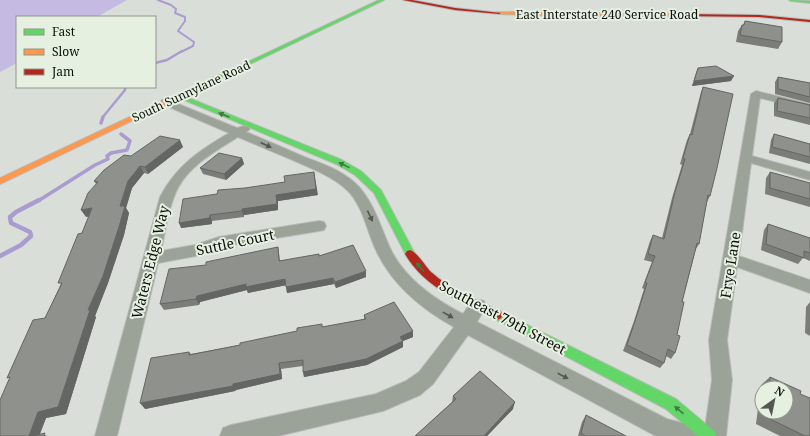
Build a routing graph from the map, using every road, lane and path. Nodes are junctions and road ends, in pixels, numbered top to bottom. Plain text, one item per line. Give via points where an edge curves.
1 (382, 0) edge
2 (405, 0) edge
3 (791, 0) edge
4 (806, 0) edge
5 (810, 1) edge
6 (810, 21) edge
7 (173, 99) junction
8 (810, 107) edge
9 (244, 129) junction
10 (746, 158) junction
11 (810, 176) edge
12 (0, 181) edge
13 (319, 226) dead end
14 (151, 259) junction
15 (731, 259) junction
16 (810, 287) edge
17 (478, 306) junction
18 (466, 324) junction
19 (106, 436) edge
20 (231, 436) edge
21 (694, 436) edge
22 (709, 436) edge
23 (715, 436) edge

1 - 7 main road, South Sunnylane Road
2 - 6 main road, East Interstate 240 Service Road via 501,14 707,13
3 - 5 main road
4 - 5 main road
7 - 9 street, Southeast 79th Street
7 - 12 main road, South Sunnylane Road
8 - 10 street, Frye Lane via 756,94
9 - 14 street, Waters Edge Way via 192,162 174,182 167,197
17 -> 9 main road, Southeast 79th Street via 438,285 423,272 410,255 378,192 358,173 339,162
9 -> 18 street, Southeast 79th Street via 351,185 359,195 390,262 404,282 422,299
10 - 11 street
10 - 15 street, Frye Lane
13 - 14 street, Suttle Court via 219,242 196,250
14 - 19 street, Waters Edge Way
15 - 16 street
15 - 23 street, Frye Lane via 718,340 722,380
17 - 18 street
22 -> 17 main road, Southeast 79th Street via 671,404
18 - 20 street via 426,378 397,396 376,404
18 -> 21 street, Southeast 79th Street via 664,429

